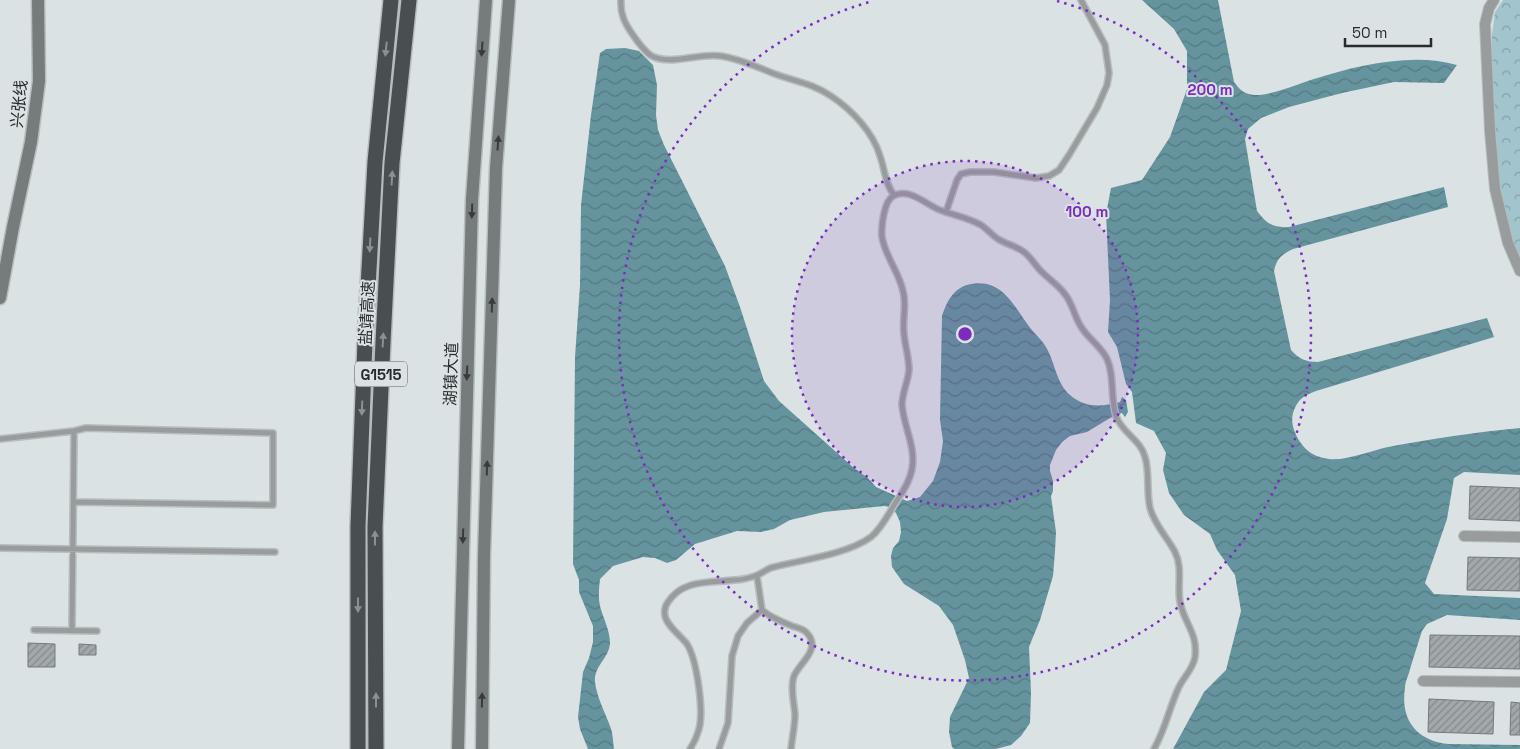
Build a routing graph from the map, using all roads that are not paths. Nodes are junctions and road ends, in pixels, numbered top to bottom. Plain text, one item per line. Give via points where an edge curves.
1 (38, 0) edge
2 (391, 0) edge
3 (409, 0) edge
4 (486, 0) edge
5 (508, 0) edge
6 (621, 0) edge
7 (1081, 0) edge
8 (1494, 0) edge
9 (894, 196) junction
10 (946, 212) junction
11 (1520, 271) edge
12 (0, 298) edge
13 (74, 431) junction
14 (0, 439) edge
15 (74, 502) junction
16 (1464, 536) dead end
17 (1520, 537) edge
18 (0, 548) edge
19 (73, 549) junction
20 (275, 552) dead end
21 (757, 576) junction
22 (762, 610) junction
23 (34, 630) dead end
24 (72, 631) junction
25 (97, 631) dead end
26 (1423, 682) dead end
27 (1520, 682) edge
28 (358, 749) edge
29 (376, 749) edge
30 (458, 749) edge
31 (482, 749) edge
32 (690, 749) edge
33 (719, 749) edge
34 (791, 749) edge
35 (1154, 749) edge

1 - 12 main road, 兴张线 via 39,81 31,142
2 -> 28 highway, 盐靖高速 / G1515 via 375,162 365,341 358,526
29 -> 3 highway, 盐靖高速 / G1515 via 376,527 383,342 392,163
4 -> 30 main road, 湖镇大道 via 472,200
31 -> 5 main road via 496,178
6 - 9 lane via 621,14 626,25 650,55 672,60 719,55 814,86 831,96 874,139
7 - 10 lane via 1106,45 1109,73 1097,108 1070,155 1059,170 1049,176 1036,178 994,172 961,174
8 - 11 street via 1485,24 1495,189 1508,243
9 - 10 lane via 906,193
9 - 21 lane via 888,202 882,222 882,238 904,295 909,371 902,400 912,443 911,475 890,512 869,538 793,564 769,568
10 - 35 lane via 979,224 1025,253 1066,294 1082,328 1107,358 1117,419 1140,446 1146,460 1150,507 1179,564 1180,600 1195,646 1191,669 1180,683
13 - 14 lane
13 - 15 lane
13 - 15 lane via 86,428 273,433 273,505
15 - 19 lane
16 - 17 street
18 - 19 lane
19 - 20 lane
19 - 24 lane
21 - 22 lane
21 - 32 lane via 691,584 678,591 667,604 666,620 690,648 695,663 700,726
22 - 33 lane via 738,636 732,656 728,723
22 - 34 lane via 801,628 811,640 811,651 794,676 795,717
23 - 24 lane
24 - 25 lane
26 - 27 street

